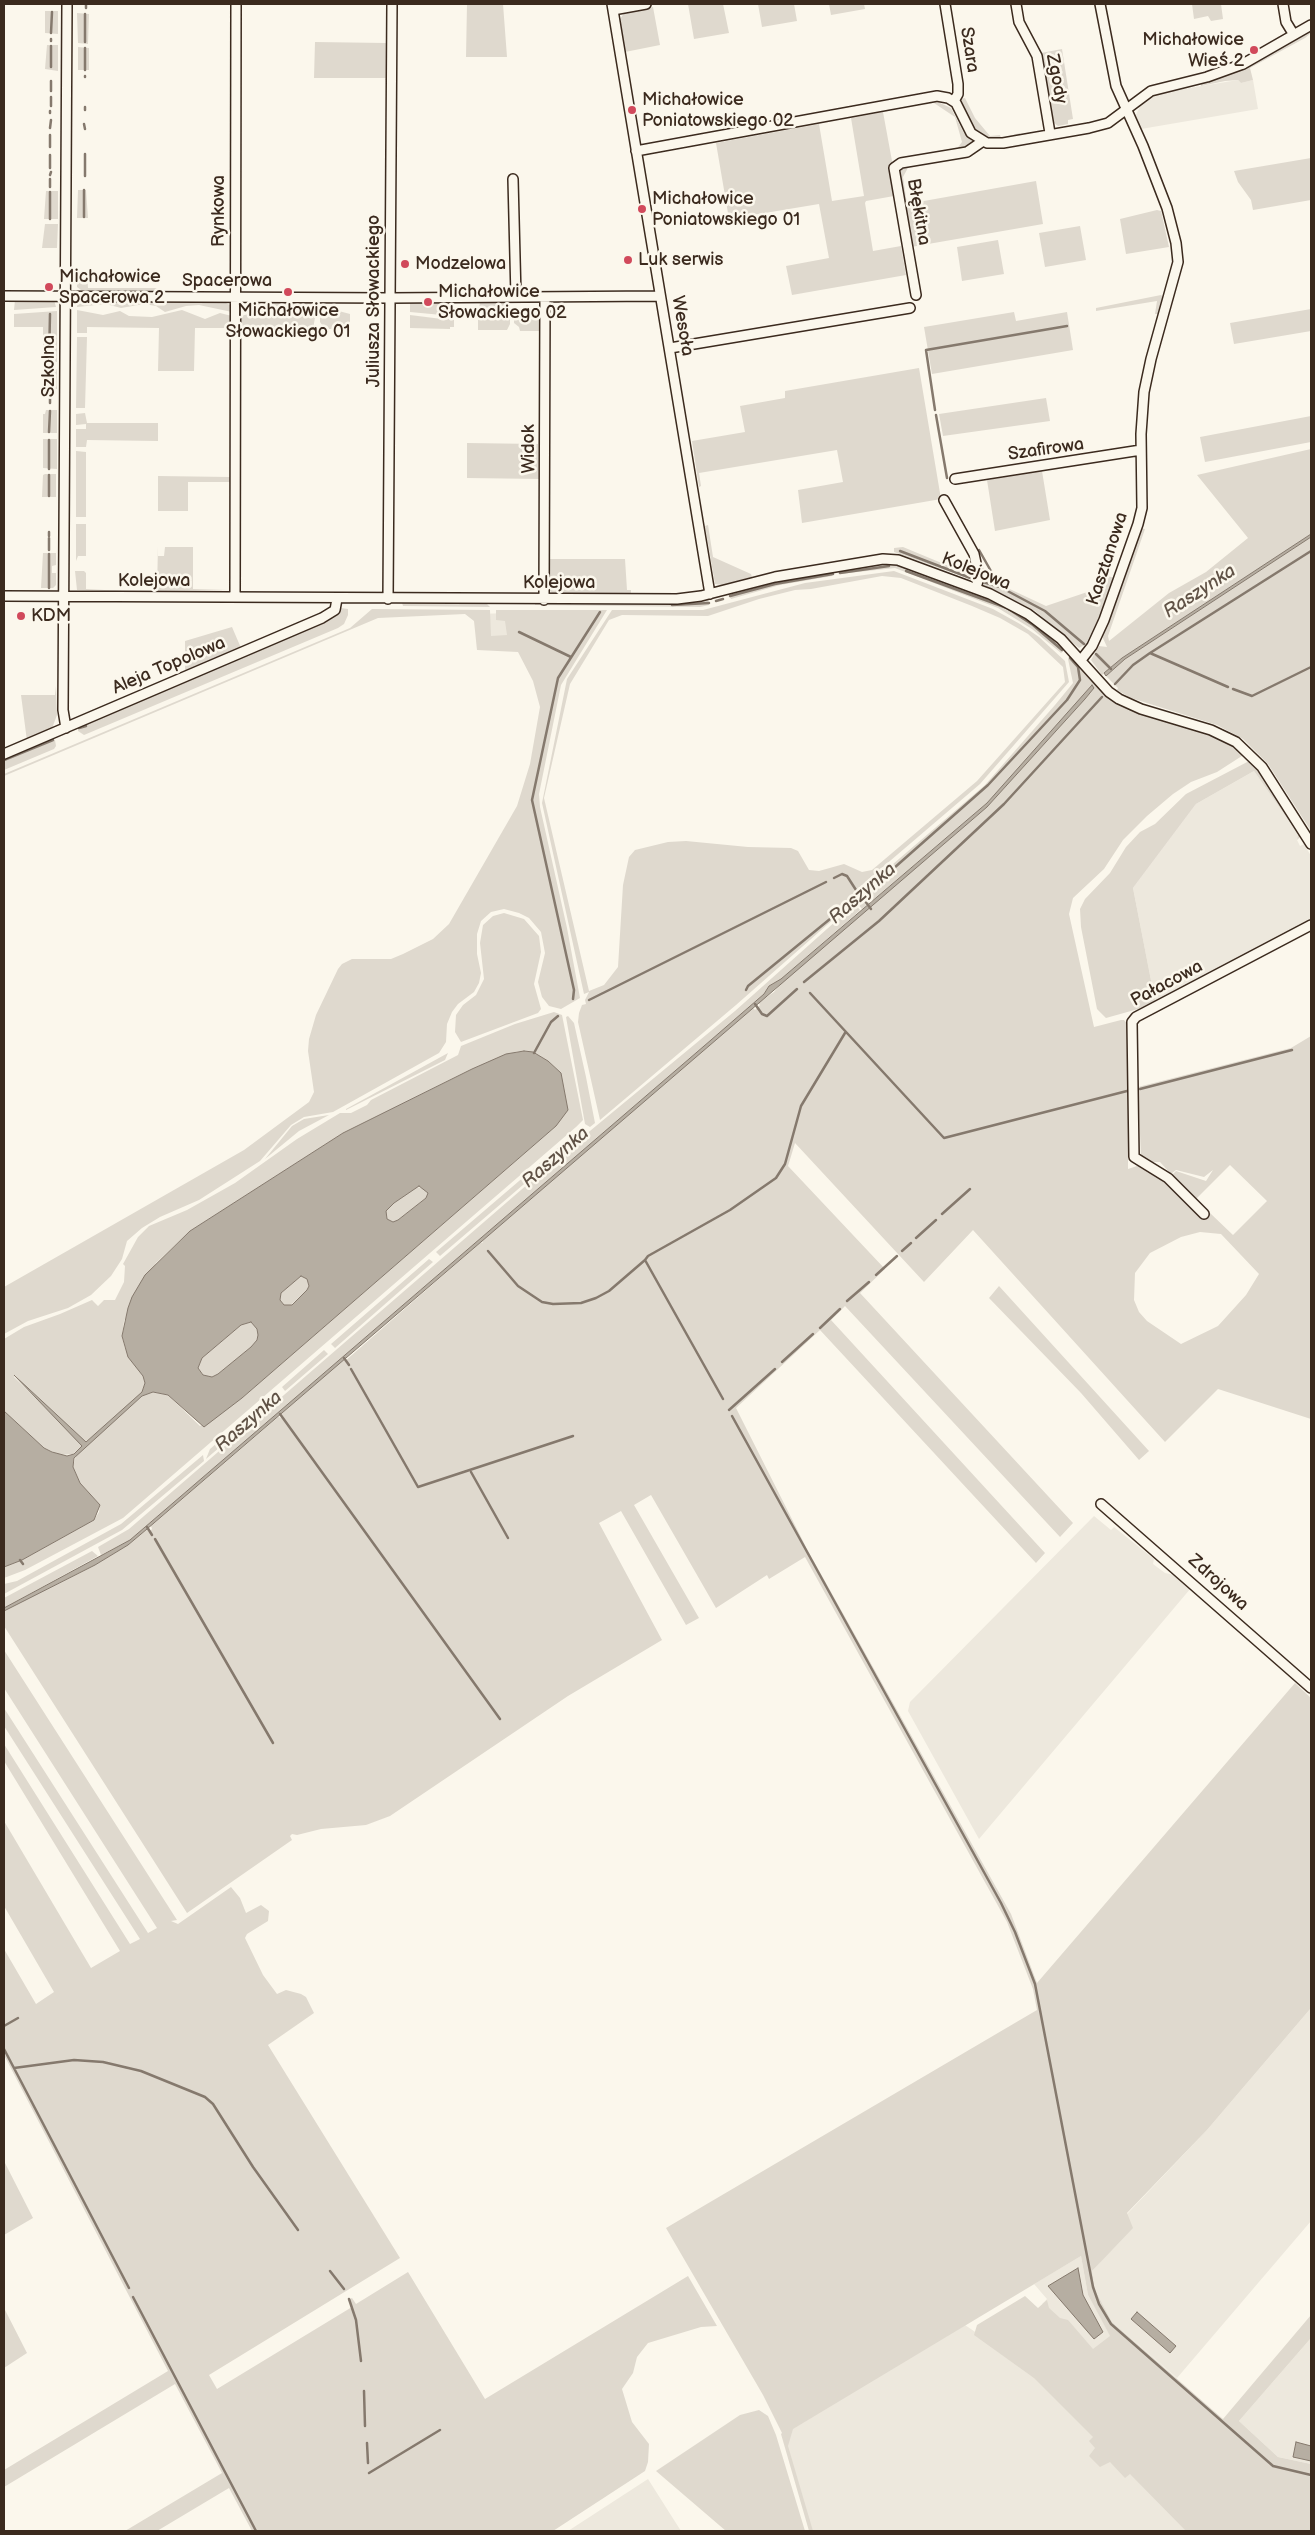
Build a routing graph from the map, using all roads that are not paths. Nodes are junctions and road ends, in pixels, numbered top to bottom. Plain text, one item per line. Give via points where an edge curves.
1 (67, 4) edge
2 (236, 4) edge
3 (392, 4) edge
4 (646, 4) edge
5 (945, 4) edge
6 (1016, 4) edge
7 (1100, 4) edge
8 (1283, 4) edge
9 (613, 7) edge
10 (1311, 25) edge
11 (1294, 36) junction
12 (954, 101) junction
13 (1125, 110) junction
14 (1050, 133) junction
15 (983, 141) junction
16 (636, 151) junction
17 (513, 179) dead end
18 (4, 296) edge
19 (66, 296) junction
20 (660, 296) junction
21 (916, 296) dead end
22 (235, 297) junction
23 (545, 297) junction
24 (390, 298) junction
25 (516, 298) junction
26 (910, 308) dead end
27 (670, 348) junction
28 (1141, 450) junction
29 (956, 479) dead end
30 (944, 500) dead end
31 (976, 588) junction
32 (710, 594) junction
33 (4, 596) edge
34 (65, 597) junction
35 (235, 598) junction
36 (337, 599) junction
37 (388, 599) junction
38 (544, 600) junction
39 (1081, 660) junction
40 (66, 728) junction
41 (4, 754) edge
42 (1311, 844) edge
43 (1311, 925) edge
44 (1204, 1214) dead end
45 (1101, 1504) dead end
46 (1311, 1688) edge

1 - 19 street, Szkolna
2 - 22 street, Rynkowa
3 - 24 street, Juliusza Słowackiego
4 - 9 street
5 - 12 street, Szara via 958,84
6 - 14 street, Zgody via 1020,23 1037,56
7 - 13 street, Kasztanowa via 1112,71
8 - 11 street via 1286,22
9 - 16 street, Wesoła
10 - 11 street
11 - 13 street via 1258,57 1218,74 1151,91
12 - 15 street via 970,131
12 - 16 street via 932,96
13 - 14 street via 1102,125
13 - 28 street, Kasztanowa via 1167,208 1178,257 1172,291 1148,373 1142,408
14 - 15 street via 1004,143
15 - 21 street, Błękitna via 967,152 901,163 894,168
16 - 20 street, Wesoła
17 - 25 street
18 - 19 street, Spacerowa
19 - 22 street, Spacerowa
19 - 34 street, Szkolna
20 - 23 street, Spacerowa
20 - 27 street, Wesoła
22 - 24 street, Spacerowa
22 - 35 street, Rynkowa
23 - 25 street, Spacerowa
23 - 38 street, Widok
24 - 25 street, Spacerowa
24 - 37 street, Juliusza Słowackiego
26 - 27 street
27 - 32 street, Wesoła
28 - 29 street, Szafirowa
28 - 39 street, Kasztanowa via 1142,508 1138,524 1104,620 1092,646
30 - 31 street via 974,554 979,572
31 - 32 street, Kolejowa via 885,559 775,577
31 - 39 street, Kolejowa via 1036,619
32 - 38 street, Kolejowa via 677,598
33 - 34 street, Kolejowa
34 - 35 street, Kolejowa
34 - 40 street, Szkolna via 63,716
35 - 36 street, Kolejowa
36 - 37 street, Kolejowa
36 - 40 street, Aleja Topolowa via 335,610 322,618
37 - 38 street, Kolejowa
39 - 42 street via 1109,692 1124,701 1216,732 1243,747 1262,766
40 - 41 street, Aleja Topolowa
43 - 44 street, Pałacowa via 1134,1019 1131,1034 1134,1157 1168,1178
45 - 46 street, Zdrojowa

